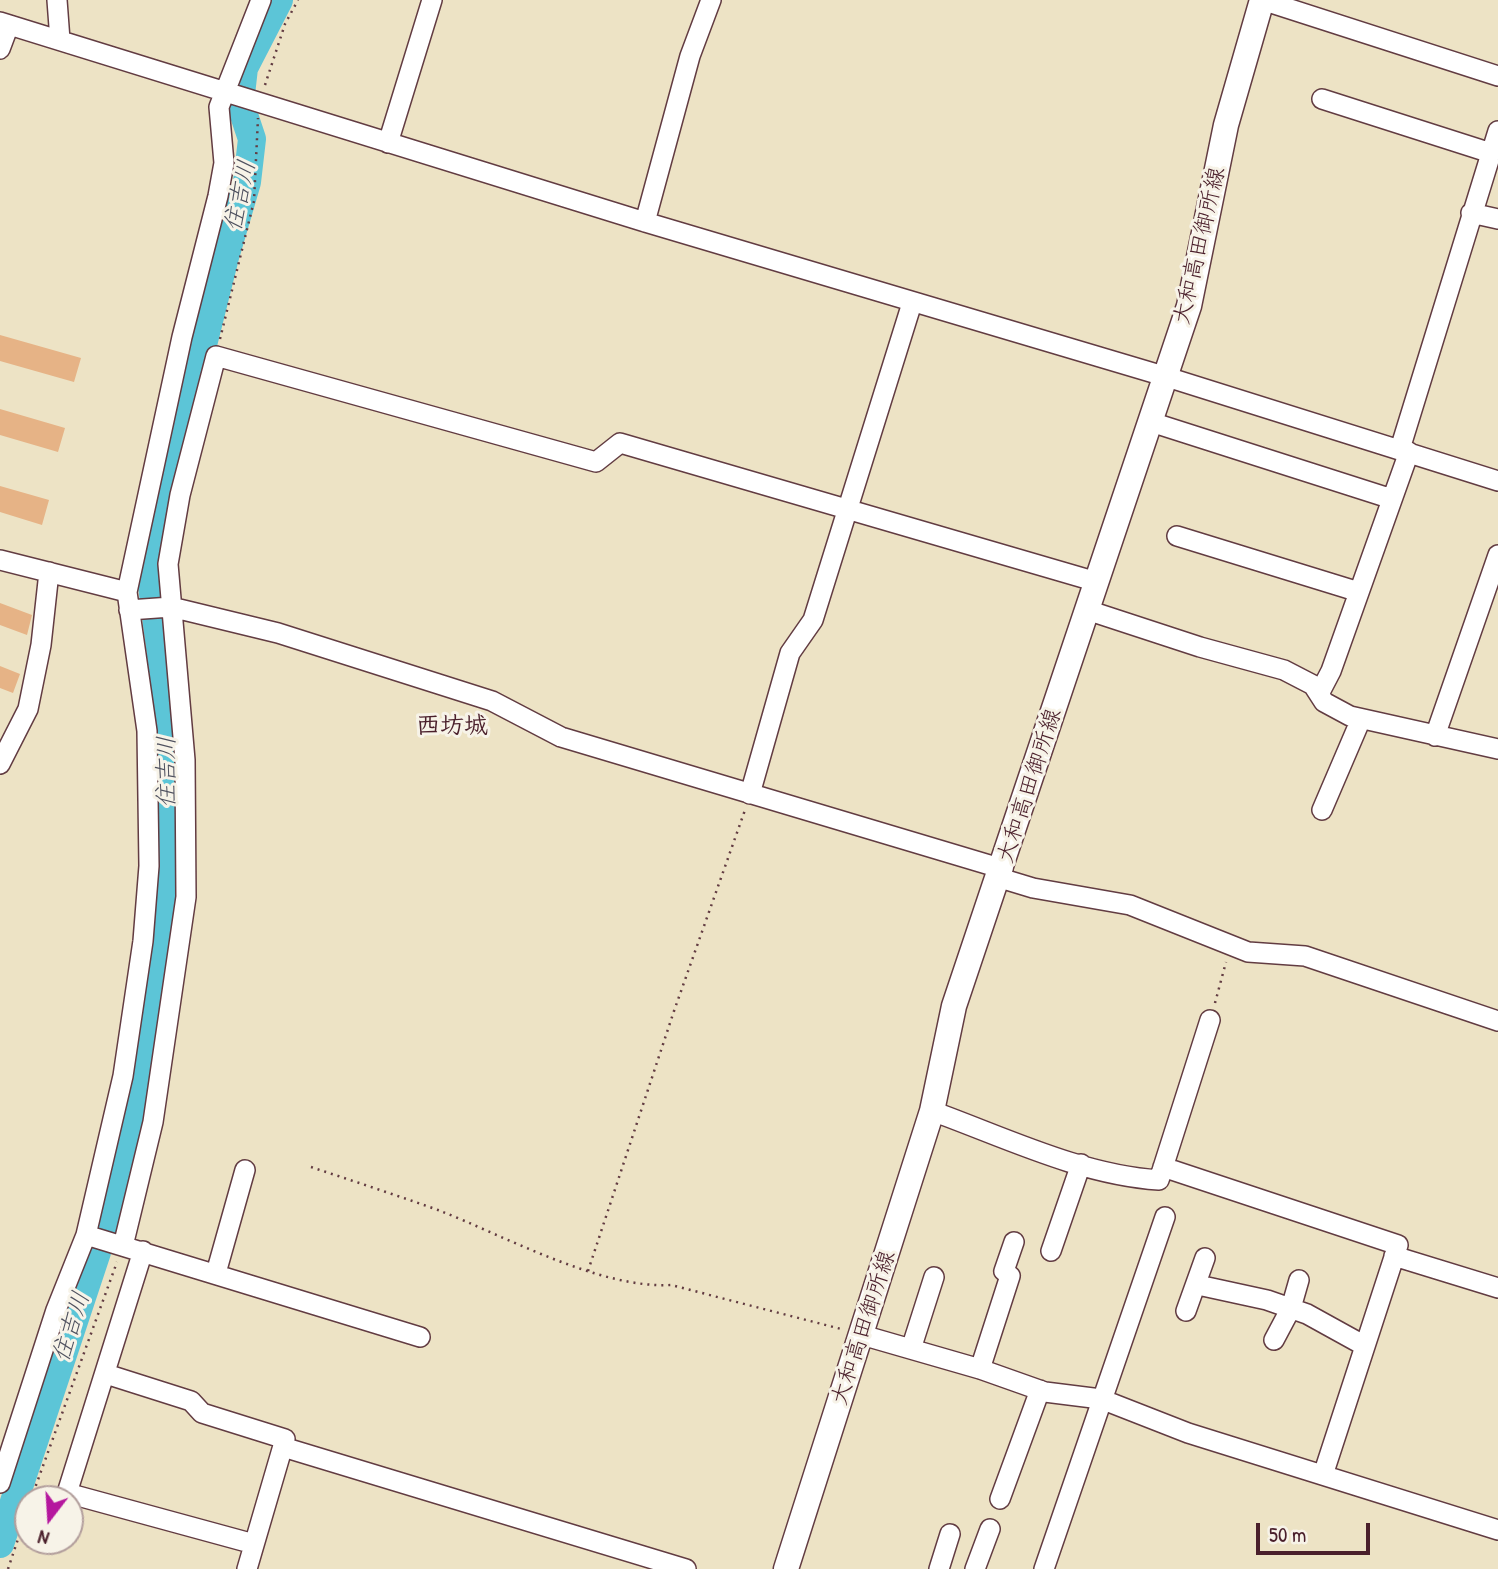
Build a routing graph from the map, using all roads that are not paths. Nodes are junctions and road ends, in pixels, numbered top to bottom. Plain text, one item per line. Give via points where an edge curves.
1 (57, 0) edge
2 (261, 0) edge
3 (432, 0) edge
4 (711, 0) edge
5 (1262, 0) edge
6 (4, 24) edge
7 (60, 40) junction
8 (0, 49) edge
9 (1498, 76) edge
10 (224, 91) junction
11 (1322, 99) dead end
12 (1498, 131) edge
13 (388, 143) junction
14 (1491, 153) junction
15 (1471, 213) junction
16 (1498, 219) edge
17 (645, 222) junction
18 (912, 303) junction
19 (1167, 377) junction
20 (1151, 422) junction
21 (1405, 451) junction
22 (1498, 481) edge
23 (1392, 499) junction
24 (846, 509) junction
25 (1177, 536) dead end
26 (1498, 555) edge
27 (0, 560) edge
28 (49, 572) junction
29 (1097, 582) junction
30 (1359, 592) junction
31 (128, 601) junction
32 (171, 607) junction
33 (1087, 610) junction
34 (1319, 694) junction
35 (1361, 719) junction
36 (1436, 736) junction
37 (1498, 749) edge
38 (0, 764) edge
39 (750, 794) junction
40 (1322, 810) dead end
41 (1001, 874) junction
42 (1210, 1020) road end
43 (1498, 1021) edge
44 (932, 1111) junction
45 (1081, 1164) junction
46 (1163, 1167) junction
47 (245, 1170) dead end
48 (1165, 1217) dead end
49 (86, 1235) junction
50 (1014, 1242) dead end
51 (123, 1245) junction
52 (142, 1251) junction
53 (1052, 1251) dead end
54 (1394, 1255) junction
55 (1205, 1258) dead end
56 (216, 1273) junction
57 (933, 1277) dead end
58 (1299, 1280) dead end
59 (1198, 1285) junction
60 (1498, 1288) edge
61 (1291, 1308) junction
62 (1186, 1311) dead end
63 (862, 1335) junction
64 (420, 1337) dead end
65 (1274, 1340) dead end
66 (1365, 1346) junction
67 (911, 1349) junction
68 (979, 1369) junction
69 (106, 1374) junction
70 (1040, 1390) junction
71 (1101, 1399) junction
72 (283, 1447) junction
73 (1323, 1475) junction
74 (0, 1483) edge
75 (1000, 1499) dead end
76 (990, 1529) dead end
77 (1498, 1530) edge
78 (950, 1534) dead end
79 (254, 1544) junction
80 (247, 1569) edge
81 (686, 1569) edge
82 (786, 1569) edge
83 (939, 1569) edge
84 (975, 1569) edge
85 (1044, 1569) edge

1 - 7 street
2 - 10 street
3 - 13 street
4 - 17 street via 690,56
5 - 9 street
5 - 19 main road, 大和高田御所線 via 1229,115 1198,270
6 - 7 street
6 - 8 street
7 - 10 street
10 - 13 street
10 - 31 street via 219,107 224,163 218,196 182,337
11 - 14 street
12 - 14 street
13 - 17 street
14 - 15 street
15 - 16 street
15 - 21 street
17 - 18 street
18 - 19 street
18 - 24 street
19 - 20 main road, 大和高田御所線
19 - 21 street
20 - 23 street
20 - 29 main road, 大和高田御所線
21 - 22 street
21 - 23 street
23 - 30 street
24 - 29 street
24 - 32 street via 620,443 596,462 216,356 180,495 168,564
24 - 39 street via 813,620 790,653
25 - 30 street
26 - 36 street
27 - 28 street
28 - 31 street
28 - 38 street via 28,709
29 - 33 main road, 大和高田御所線
30 - 34 street
31 - 32 street
31 - 49 street via 147,731 149,866 144,941 123,1076
32 - 39 street via 278,633 492,701 561,737
32 - 51 street via 185,760 186,897 153,1122
33 - 34 street via 1284,670 1313,685
33 - 41 main road, 大和高田御所線
34 - 35 street via 1334,709
35 - 36 street
35 - 40 street
36 - 37 street
39 - 41 street
41 - 43 street via 1033,888 1130,905 1262,955 1305,956
41 - 44 main road, 大和高田御所線 via 954,1006
42 - 46 street
44 - 45 street
44 - 63 main road, 大和高田御所線
45 - 46 street via 1158,1180
45 - 53 street
46 - 54 street via 1398,1245
47 - 56 street
48 - 71 street
49 - 51 street
49 - 74 street via 56,1310
50 - 68 street via 1004,1272 1010,1276
51 - 52 street
52 - 56 street
52 - 69 street
54 - 60 street
54 - 66 street
55 - 59 street
56 - 64 street
57 - 67 street
58 - 61 street
59 - 61 street
59 - 62 street
61 - 65 street
61 - 66 street
63 - 67 street
63 - 82 main road, 大和高田御所線
66 - 73 street
67 - 68 street
68 - 70 street
69 - 72 street via 191,1401 202,1413 285,1439
69 - 79 street via 67,1493
70 - 71 street
70 - 75 street
71 - 73 street via 1188,1433
71 - 85 street
72 - 79 street
72 - 81 street
73 - 77 street
76 - 84 street
78 - 83 street
79 - 80 street

